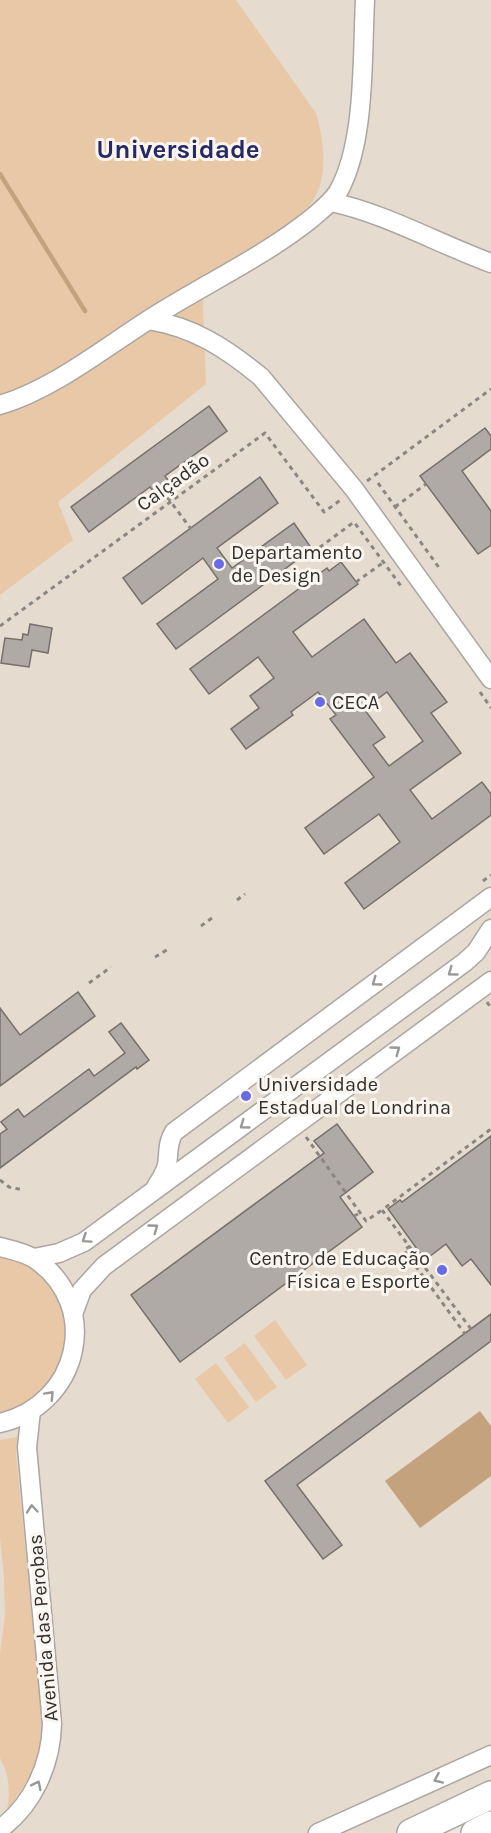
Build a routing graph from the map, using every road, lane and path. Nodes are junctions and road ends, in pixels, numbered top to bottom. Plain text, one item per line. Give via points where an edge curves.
1 (365, 0) edge
2 (334, 197) junction
3 (491, 263) edge
4 (155, 316) junction
5 (491, 389) edge
6 (0, 405) edge
7 (378, 483) dead end
8 (426, 484) dead end
9 (361, 485) dead end
10 (162, 490) dead end
11 (342, 499) dead end
12 (171, 502) junction
13 (395, 507) junction
14 (191, 528) dead end
15 (306, 553) dead end
16 (384, 562) junction
17 (440, 569) dead end
18 (356, 582) dead end
19 (405, 590) dead end
20 (0, 626) edge
21 (482, 682) edge
22 (491, 708) edge
23 (245, 894) dead end
24 (491, 897) edge
25 (237, 900) dead end
26 (482, 911) edge
27 (212, 918) dead end
28 (201, 926) dead end
29 (491, 929) edge
30 (170, 948) dead end
31 (155, 957) dead end
32 (111, 967) dead end
33 (491, 981) edge
34 (89, 982) dead end
35 (491, 1129) edge
36 (301, 1130) dead end
37 (0, 1180) edge
38 (23, 1190) dead end
39 (153, 1191) junction
40 (382, 1210) junction
41 (360, 1213) junction
42 (354, 1216) dead end
43 (410, 1246) junction
44 (0, 1247) edge
45 (33, 1258) junction
46 (73, 1314) junction
47 (471, 1329) dead end
48 (465, 1334) dead end
49 (31, 1411) junction
50 (0, 1423) edge
51 (491, 1755) edge
52 (491, 1795) edge
53 (491, 1825) edge
54 (0, 1829) edge
55 (318, 1833) edge
56 (411, 1833) edge
57 (475, 1833) edge

1 - 2 street via 358,135 346,175
2 - 3 street
2 - 4 street via 296,231
4 - 6 street via 30,394
4 - 21 street via 224,350 261,377 354,489
5 - 9 path
7 - 13 path
8 - 13 path
10 - 12 path
11 - 12 path, Calçadão via 324,512 265,433
12 - 14 path
12 - 20 path, Calçadão
13 - 17 path
15 - 16 path via 309,556 354,522
16 - 18 path
16 - 19 path
21 - 22 path
23 - 25 path
24 - 26 street
26 -> 39 street via 174,1132 163,1176
27 - 28 path
29 -> 39 street via 465,962
30 - 31 path
32 - 34 path
46 -> 33 street via 82,1290 104,1266
35 - 40 path
36 - 41 path
37 - 38 path
39 -> 45 street via 84,1242 59,1253
40 - 41 path via 366,1221
40 - 43 path
41 - 42 path
43 - 47 path
43 - 48 path via 404,1250
44 - 45 street
45 - 46 street via 63,1290
49 -> 46 street via 59,1386 70,1364 75,1339
49 - 50 street
54 -> 49 street, Avenida das Perobas via 28,1801 43,1772 51,1742 27,1447
51 -> 55 street
52 - 56 highway
53 - 57 highway

